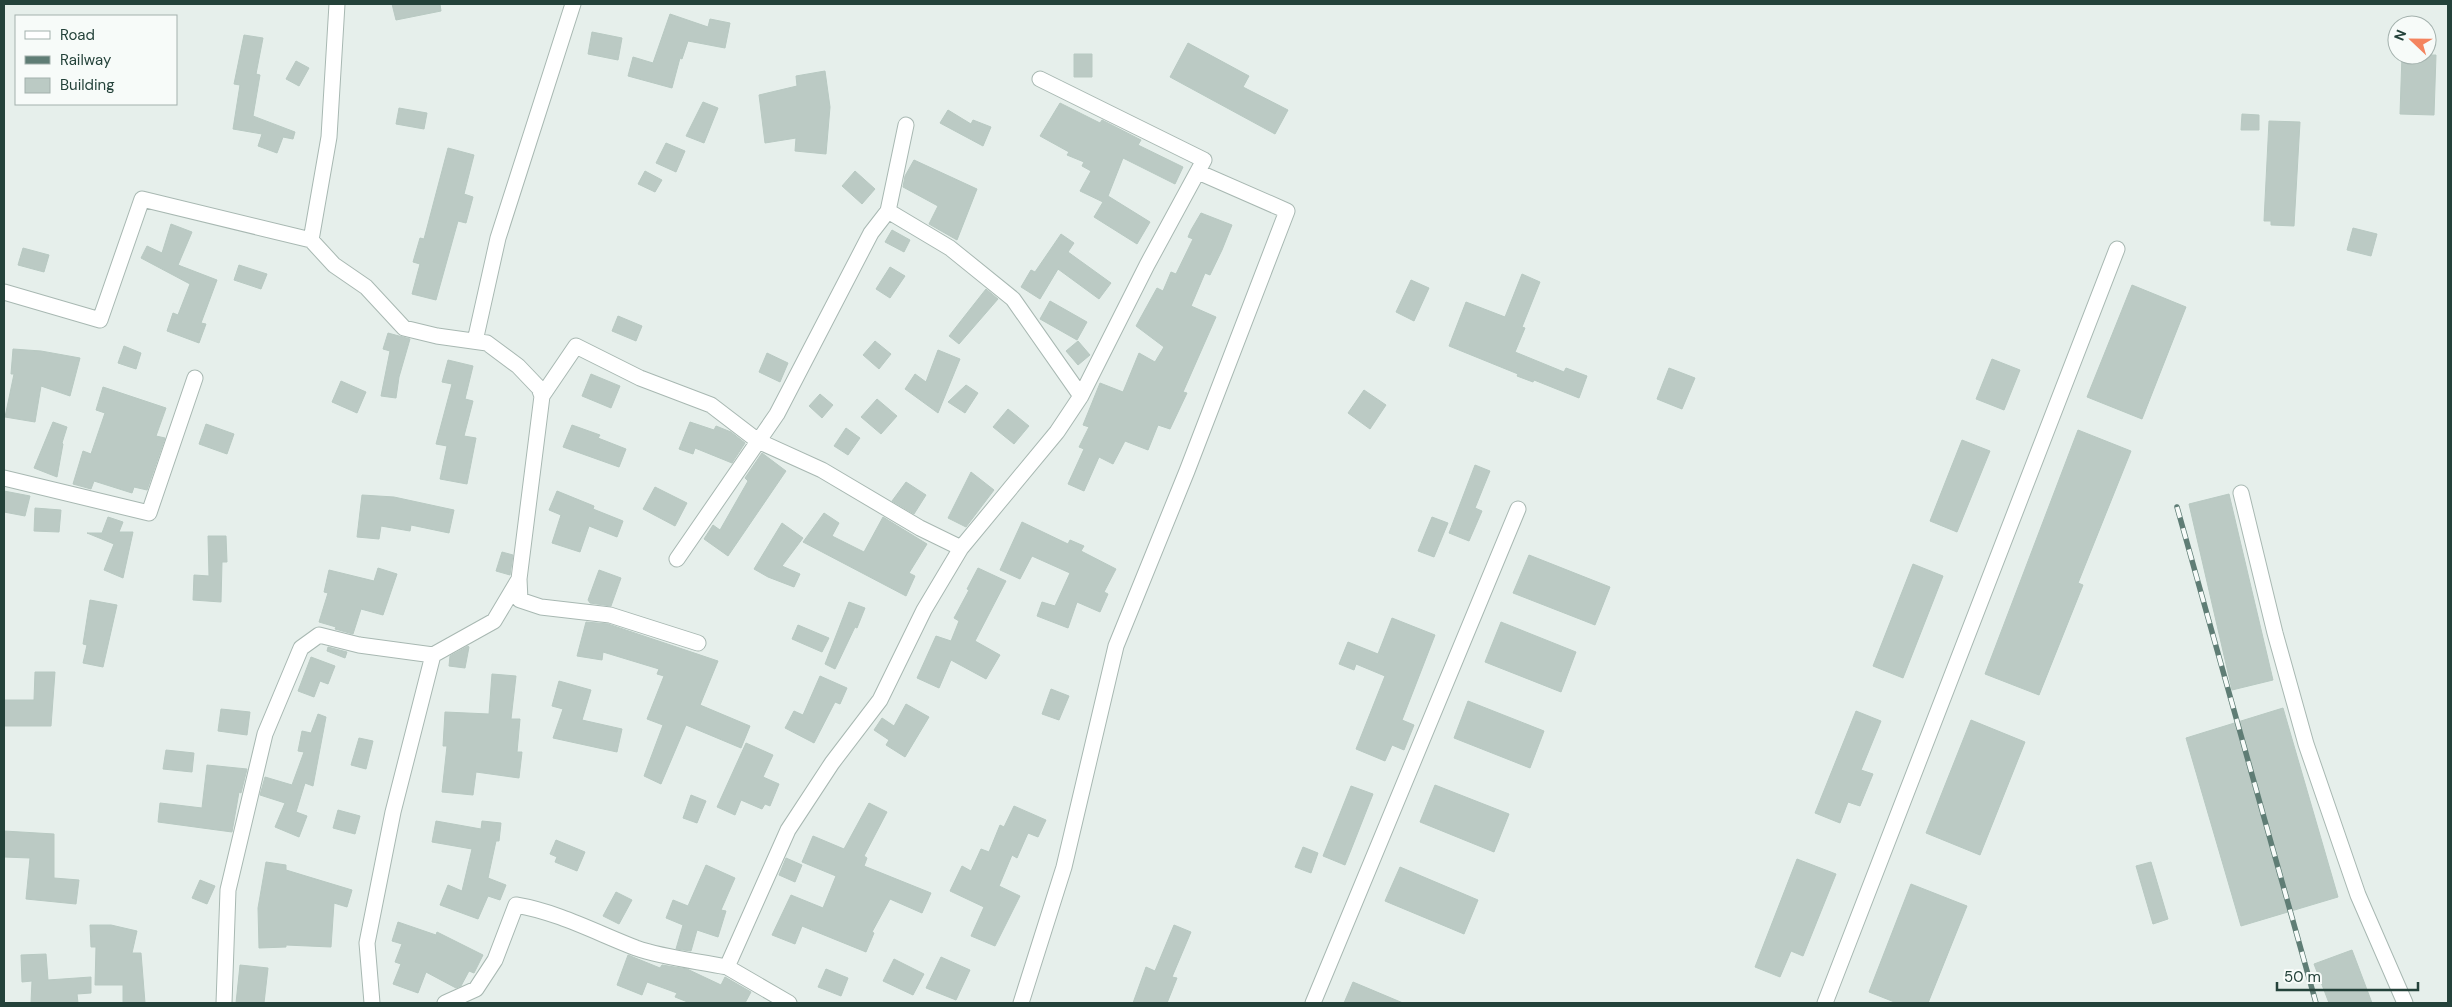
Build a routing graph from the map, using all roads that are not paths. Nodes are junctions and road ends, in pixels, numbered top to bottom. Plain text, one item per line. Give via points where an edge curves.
1 (337, 4) edge
2 (573, 4) edge
3 (1040, 79) dead end
4 (906, 125) dead end
5 (1198, 172) junction
6 (888, 211) junction
7 (311, 240) junction
8 (2117, 249) dead end
9 (4, 292) edge
10 (475, 341) junction
11 (195, 378) dead end
12 (542, 396) junction
13 (1081, 396) junction
14 (758, 441) junction
15 (4, 478) edge
16 (2241, 493) dead end
17 (1518, 509) dead end
18 (961, 548) junction
19 (677, 559) dead end
20 (519, 579) junction
21 (698, 643) dead end
22 (433, 655) junction
23 (727, 967) junction
24 (224, 1003) edge
25 (372, 1003) edge
26 (445, 1003) edge
27 (789, 1003) edge
28 (1021, 1003) edge
29 (1313, 1003) edge
30 (1825, 1003) edge
31 (2405, 1003) edge

1 - 7 street via 329,137
2 - 10 street via 498,238
3 - 5 street via 1204,160
4 - 6 street
5 - 13 street
5 - 28 street via 1287,211 1116,646 1064,867
6 - 13 street via 950,248 1013,299
6 - 14 street via 871,233 777,414
7 - 9 street via 142,199 100,320
7 - 10 street via 334,264 366,287 404,328
8 - 30 street
10 - 12 street via 487,343 518,366 539,388
11 - 15 street via 149,514
12 - 14 street via 576,346 640,378 711,405
12 - 20 street
13 - 18 street via 1057,432
14 - 18 street via 822,470 920,528
14 - 19 street
16 - 31 street via 2306,744 2358,895
17 - 29 street
18 - 23 street via 924,610 880,700 832,763 788,830
20 - 21 street via 520,600 541,607 610,614
20 - 22 street via 494,621
22 - 24 street via 359,645 319,635 301,648 265,734 228,890
22 - 25 street via 393,812 367,943
23 - 26 street via 639,949 578,924 516,905 495,960 476,989
23 - 27 street

